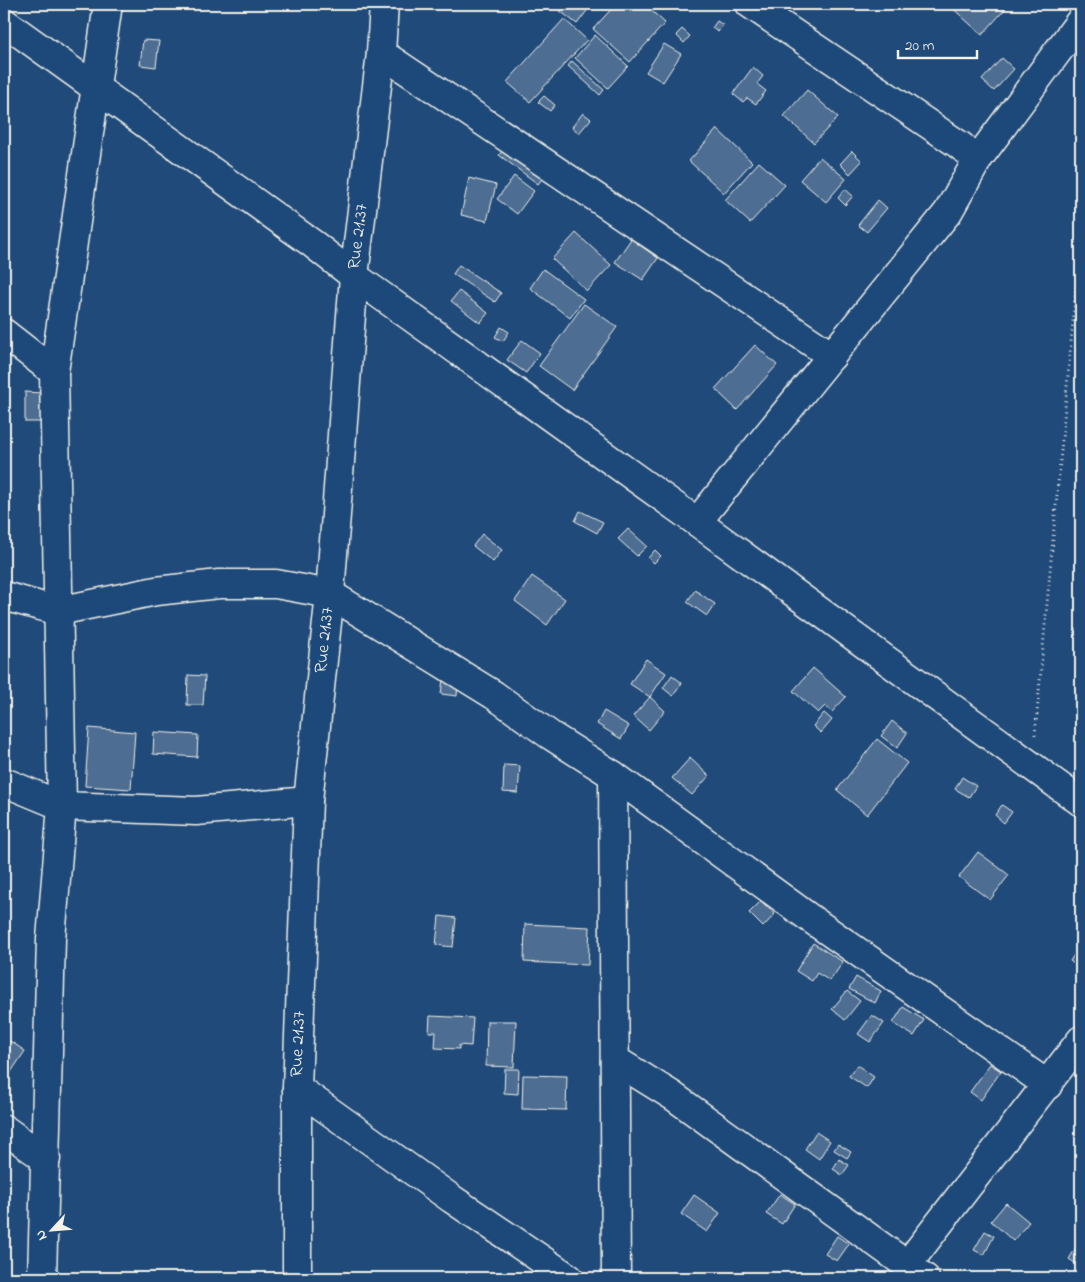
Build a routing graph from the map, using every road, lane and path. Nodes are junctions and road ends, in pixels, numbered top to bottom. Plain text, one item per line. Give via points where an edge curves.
1 (108, 4) edge
2 (384, 4) edge
3 (767, 8) edge
4 (1081, 20) edge
5 (4, 22) edge
6 (381, 52) junction
7 (95, 86) junction
8 (978, 159) junction
9 (1081, 233) edge
10 (354, 276) junction
11 (4, 333) edge
12 (832, 356) junction
13 (54, 372) junction
14 (697, 522) junction
15 (330, 594) junction
16 (4, 596) edge
17 (58, 611) junction
18 (1039, 773) junction
19 (613, 774) junction
20 (4, 782) edge
21 (308, 800) junction
22 (1081, 802) edge
23 (62, 806) junction
24 (1081, 1040) edge
25 (615, 1060) junction
26 (1048, 1085) junction
27 (297, 1088) junction
28 (4, 1129) edge
29 (46, 1159) junction
30 (916, 1272) edge
31 (42, 1278) edge
32 (297, 1278) edge
33 (569, 1278) edge
34 (616, 1278) edge

1 - 7 street
2 - 6 street, Rue 21.37
3 - 8 street
4 - 8 street
5 - 7 street
6 - 10 street, Rue 21.37
6 - 12 street
7 - 10 street
7 - 13 street
8 - 12 street via 948,212
9 - 18 path via 1034,730
10 - 14 street
10 - 15 street, Rue 21.37
11 - 13 street
12 - 14 street
13 - 17 street
14 - 18 street
15 - 17 street via 276,584 219,584 156,591
15 - 19 street via 494,695
15 - 21 street, Rue 21.37
16 - 17 street
17 - 23 street
18 - 22 street
19 - 25 street
19 - 26 street via 811,919
20 - 23 street
21 - 23 street via 196,811
21 - 27 street, Rue 21.37
23 - 29 street via 51,939
24 - 26 street
25 - 30 street via 673,1096
25 - 34 street
26 - 30 street
27 - 32 street, Rue 21.37
27 - 33 street
28 - 29 street
29 - 31 street

